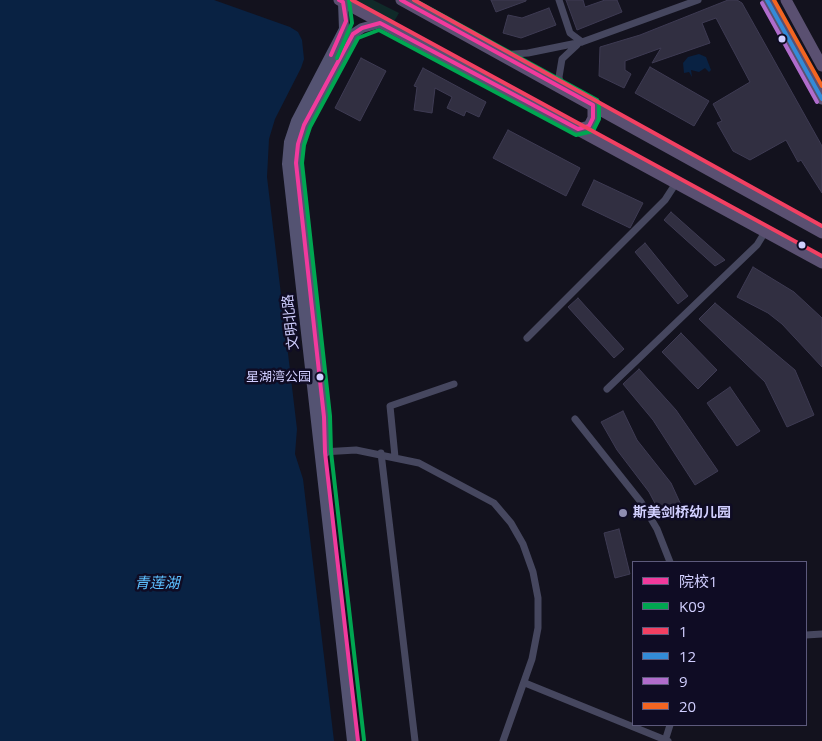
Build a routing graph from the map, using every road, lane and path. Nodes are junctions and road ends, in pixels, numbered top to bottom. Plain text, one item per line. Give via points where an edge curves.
1 (401, 0) edge
2 (559, 0) edge
3 (698, 0) edge
4 (767, 0) edge
5 (786, 0) edge
6 (341, 1) edge
7 (380, 23) junction
8 (582, 42) junction
9 (498, 55) junction
10 (822, 66) edge
11 (562, 88) junction
12 (822, 99) edge
13 (593, 105) junction
14 (578, 129) junction
15 (676, 183) junction
16 (793, 218) junction
17 (822, 224) edge
18 (765, 232) junction
19 (822, 233) edge
20 (822, 263) edge
21 (527, 338) dead end
22 (454, 384) dead end
23 (607, 389) dead end
24 (576, 419) dead end
25 (322, 452) junction
26 (381, 454) junction
27 (395, 457) junction
28 (670, 561) edge
29 (822, 634) edge
30 (807, 635) edge
31 (525, 682) junction
32 (670, 726) edge
33 (352, 741) edge
34 (358, 741) edge
35 (415, 741) edge
36 (503, 741) edge
37 (666, 741) edge

1 - 9 main road
2 - 8 street via 570,33
3 - 8 street
4 - 12 main road
5 - 10 main road
6 - 7 main road
6 - 25 street, 文明北路 via 344,29 296,121 289,142 287,164
7 - 14 main road
7 - 25 street, 文明北路 via 353,34 304,125 298,144 296,163 324,417
8 - 9 street via 528,53
8 - 11 street via 562,59 559,77
9 - 11 main road
11 - 13 main road
13 - 14 main road via 588,126
13 - 16 main road
14 - 15 main road
15 - 18 main road
15 - 21 street via 665,200
16 - 17 main road
16 - 19 main road
18 - 20 main road
18 - 23 street via 757,245
22 - 27 street via 390,406
24 - 28 street via 641,502
25 - 26 street via 356,450
25 - 33 street, 文明北路
25 - 34 street, 文明北路
26 - 27 street
26 - 35 street
27 - 31 street via 419,463 467,487 494,504 511,523 523,544 538,598 538,628
29 - 30 street
31 - 36 street
31 - 37 street
32 - 37 street

